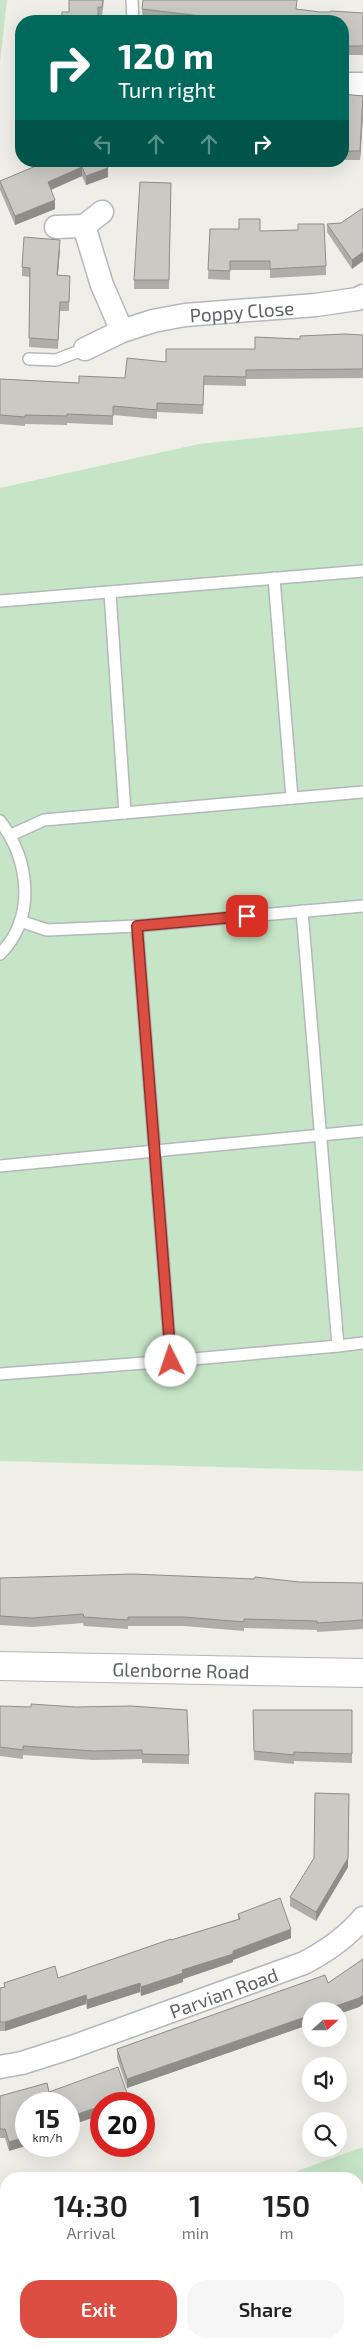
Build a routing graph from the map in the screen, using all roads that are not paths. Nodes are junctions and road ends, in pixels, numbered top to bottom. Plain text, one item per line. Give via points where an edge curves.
1 (132, 0) edge
2 (133, 15) edge
3 (349, 84) edge
4 (363, 84) edge
5 (102, 212) dead end
6 (84, 226) junction
7 (56, 227) dead end
8 (363, 296) edge
9 (122, 331) junction
10 (84, 349) joint
11 (29, 359) dead end
12 (363, 571) edge
13 (274, 578) junction
14 (110, 593) junction
15 (0, 601) edge
16 (363, 792) edge
17 (292, 798) junction
18 (125, 812) junction
19 (0, 821) edge
20 (11, 836) junction
21 (363, 906) edge
22 (302, 911) junction
23 (20, 921) junction
24 (137, 926) junction
25 (0, 954) edge
26 (363, 1132) edge
27 (320, 1136) junction
28 (155, 1150) junction
29 (0, 1166) edge
30 (363, 1343) edge
31 (338, 1346) junction
32 (171, 1361) junction
33 (0, 1374) edge
34 (0, 1666) edge
35 (363, 1673) edge
36 (363, 1918) edge
37 (0, 2067) edge

1 - 2 lane
3 - 4 street
5 - 6 street
6 - 7 street
6 - 9 street via 102,285
8 - 9 street, Poppy Close via 316,305 185,314
9 - 10 street, Poppy Close
10 - 11 lane, Poppy Close via 56,360
12 - 13 lane
13 - 14 lane
13 - 17 lane
14 - 15 lane
14 - 18 lane
16 - 17 lane
17 - 18 lane
18 - 20 lane via 44,820
19 - 20 lane
20 - 23 lane via 25,877 25,900
21 - 22 lane
22 - 24 lane
22 - 27 lane
23 - 24 lane via 47,930
23 - 25 lane
24 - 28 lane
26 - 27 lane
27 - 28 lane
27 - 31 lane
28 - 29 lane
28 - 32 lane
30 - 31 lane
31 - 32 lane
32 - 33 lane
34 - 35 street, Glenborne Road
36 - 37 street, Parvian Road via 329,1950 304,1963 72,2047

